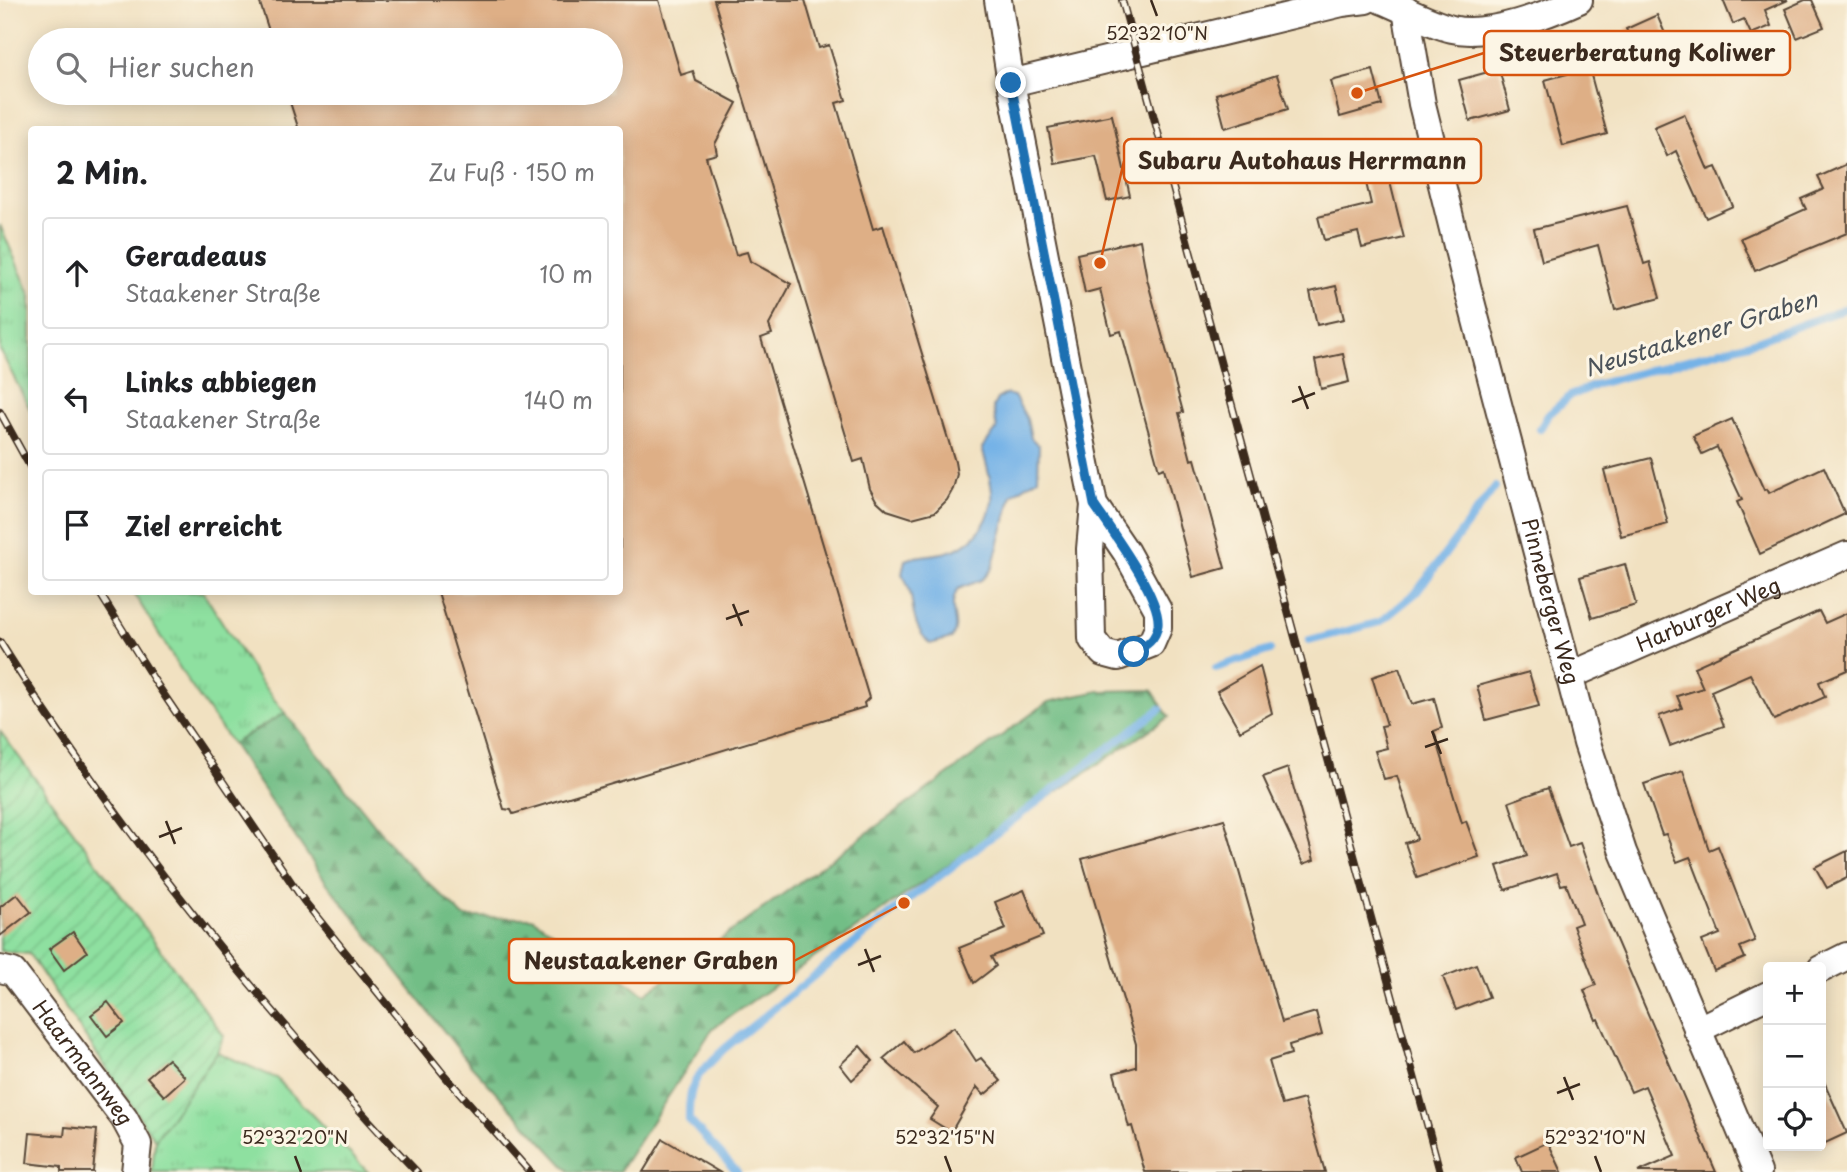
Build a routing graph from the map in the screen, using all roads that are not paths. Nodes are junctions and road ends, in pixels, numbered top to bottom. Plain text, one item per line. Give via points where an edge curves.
1 (998, 0) edge
2 (1366, 0) edge
3 (1381, 0) edge
4 (1580, 0) edge
5 (1406, 10) junction
6 (1011, 83) junction
7 (1094, 505) junction
8 (1847, 555) edge
9 (1569, 676) junction
10 (1847, 956) edge
11 (1826, 966) edge
12 (0, 969) edge
13 (1763, 997) edge
14 (1697, 1030) junction
15 (135, 1172) edge
16 (1758, 1172) edge

1 - 6 street
2 - 6 street
3 - 5 street
4 - 5 street via 1478,32 1453,29
5 - 9 street, Pinneberger Weg via 1431,143
6 - 7 street
7 - 7 street via 1158,610 1158,628 1151,644 1118,657 1103,653 1092,639
8 - 9 street, Harburger Weg
9 - 14 street, Pinneberger Weg via 1623,852
10 - 11 street
12 - 15 street, Haarmannweg via 13,972 124,1118 138,1144
13 - 14 street
14 - 16 street, Pinneberger Weg

